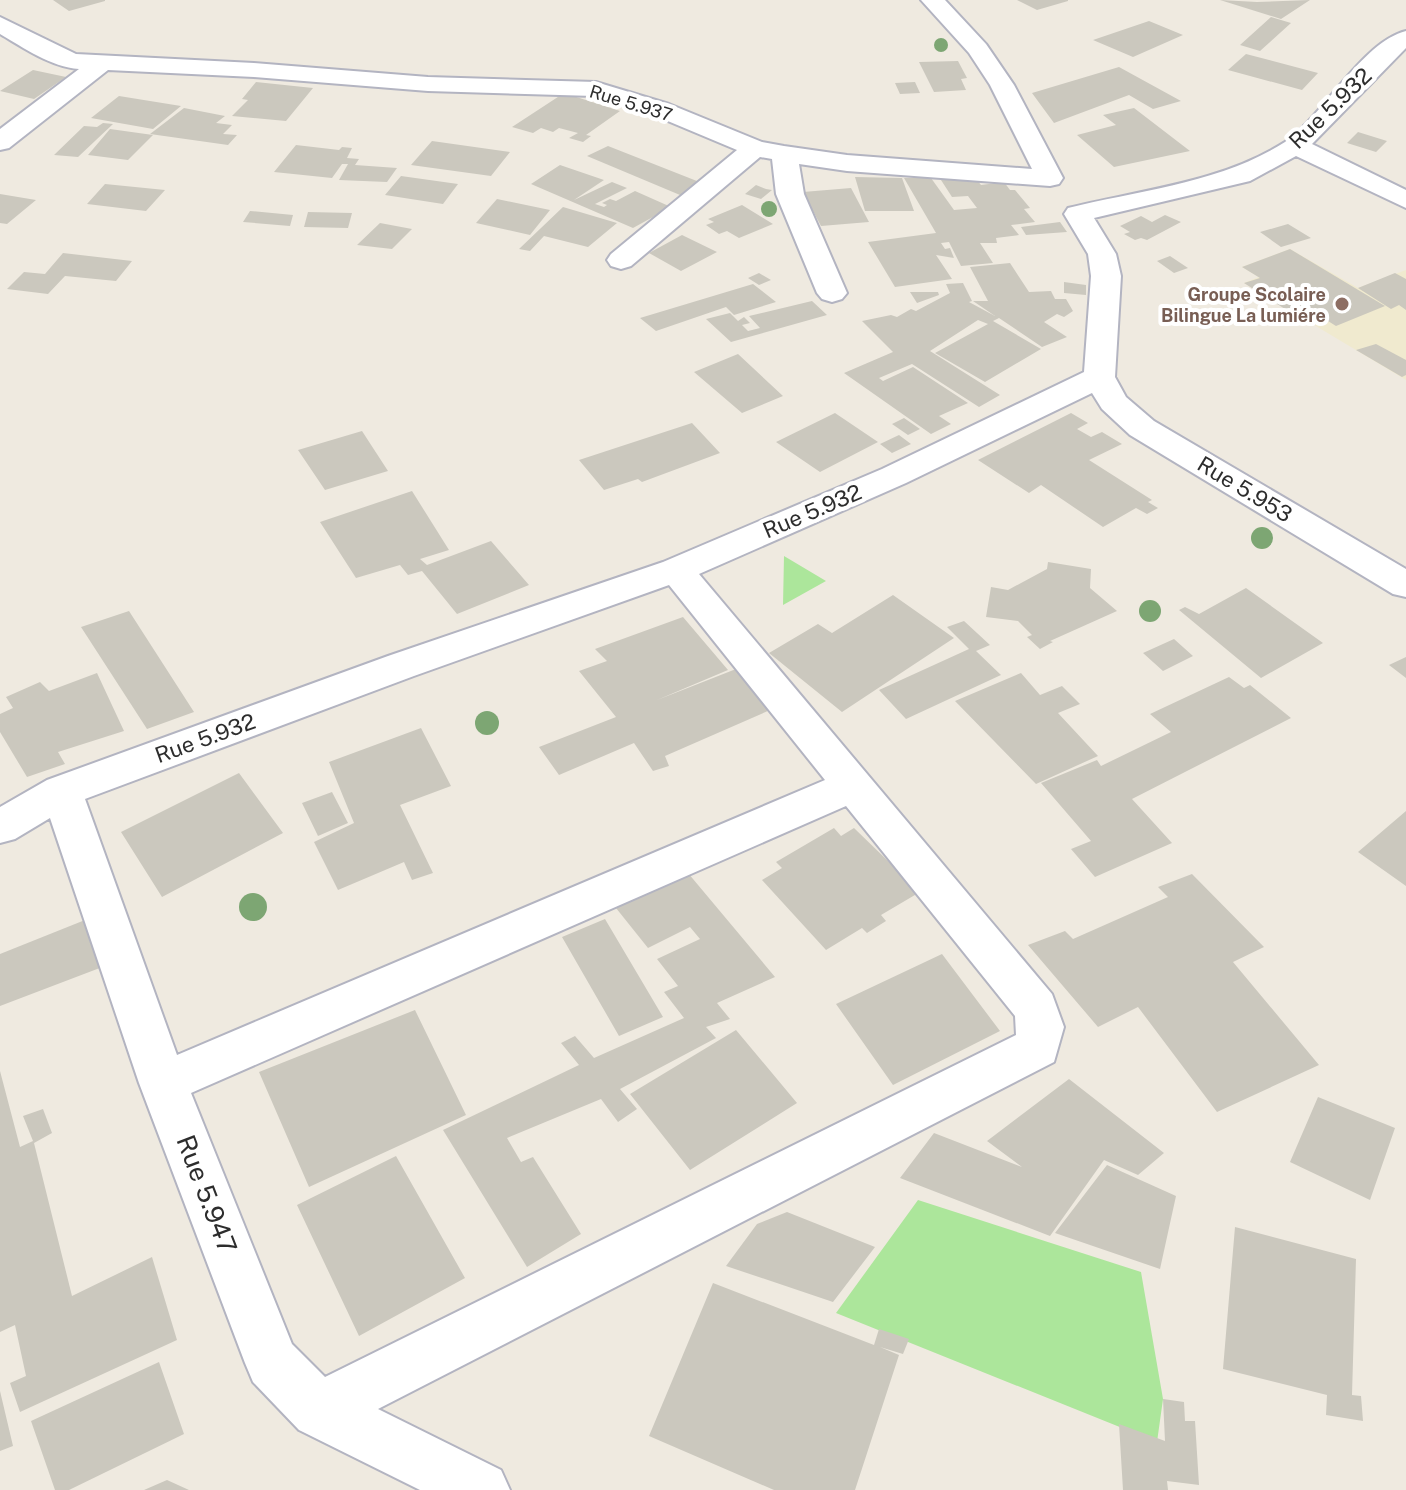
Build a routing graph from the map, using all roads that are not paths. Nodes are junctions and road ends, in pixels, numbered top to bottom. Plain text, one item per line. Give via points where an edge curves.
1 (932, 0) edge
2 (0, 24) edge
3 (1406, 38) edge
4 (99, 65) junction
5 (0, 142) edge
6 (1296, 146) junction
7 (755, 148) junction
8 (784, 154) junction
9 (1406, 200) edge
10 (621, 260) dead end
11 (832, 293) dead end
12 (1099, 377) junction
13 (676, 570) junction
14 (1406, 585) edge
15 (851, 786) junction
16 (62, 791) junction
17 (0, 827) edge
18 (163, 1083) junction
19 (319, 1410) junction
20 (481, 1490) edge

1 - 8 street, Rue 5.937 via 978,49 1002,85 1050,178
2 - 4 street, Rue 5.937 via 62,57
3 - 6 street, Rue 5.932 via 1392,46
4 - 5 street
4 - 7 street, Rue 5.937 via 596,89
6 - 9 street
6 - 12 street, Rue 5.932 via 1241,175 1078,214 1102,254 1106,276
7 - 8 street, Rue 5.937
7 - 10 street
8 - 11 street via 790,194
12 - 13 street, Rue 5.932 via 894,476
12 - 14 street, Rue 5.953 via 1113,402 1142,428
13 - 15 street
13 - 16 street, Rue 5.932
15 - 18 street
15 - 19 street via 1036,1008 1041,1027 1037,1047
16 - 17 street, Rue 5.932
16 - 18 street, Rue 5.947
18 - 19 street, Rue 5.947 via 272,1363
19 - 20 street, Rue 5.947

